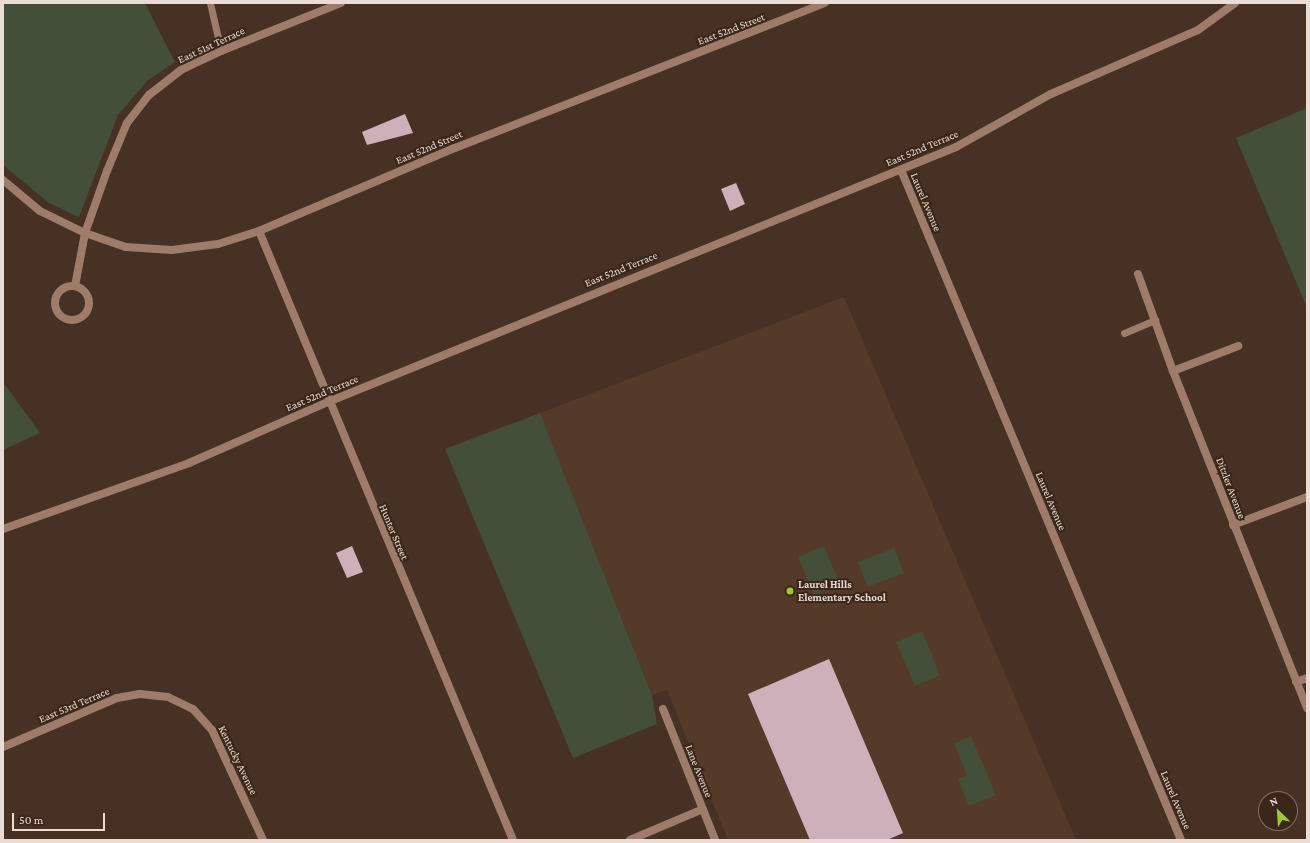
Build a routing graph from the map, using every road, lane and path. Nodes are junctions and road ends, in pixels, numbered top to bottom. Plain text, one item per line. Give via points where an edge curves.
1 (210, 3) edge
2 (341, 3) edge
3 (825, 3) edge
4 (1235, 3) edge
5 (323, 6) edge
6 (221, 51) junction
7 (901, 170) junction
8 (3, 180) edge
9 (259, 231) junction
10 (85, 233) junction
11 (1138, 274) dead end
12 (75, 286) junction
13 (1155, 320) junction
14 (1124, 333) dead end
15 (1238, 346) dead end
16 (1173, 371) junction
17 (328, 402) junction
18 (1307, 497) edge
19 (1233, 525) junction
20 (3, 529) edge
21 (1307, 678) edge
22 (1296, 682) junction
23 (156, 696) joint
24 (1307, 708) edge
25 (663, 710) dead end
26 (3, 746) edge
27 (703, 810) junction
28 (263, 840) edge
29 (513, 840) edge
30 (630, 840) edge
31 (716, 840) edge
32 (1181, 840) edge

1 - 6 lane
2 - 5 street, East 51st Terrace
3 - 9 street, East 52nd Street via 455,148
4 - 7 street, East 52nd Terrace via 1198,30 1051,94 956,147
5 - 6 street, East 51st Terrace
6 - 10 street, East 51st Terrace via 181,70 149,95 127,123
7 - 17 street, East 52nd Terrace
7 - 32 street, Laurel Avenue
8 - 10 street, East 52nd Street via 40,211
9 - 10 street, East 52nd Street via 218,244 172,250 126,247
9 - 17 street, Hunter Street
10 - 12 street
11 - 13 street, Ditzler Avenue
12 - 12 street via 62,288 55,300 58,313 69,320 82,317 89,306 86,293
13 - 14 lane
13 - 16 street, Ditzler Avenue
15 - 16 street
16 - 19 street, Ditzler Avenue
17 - 20 street, East 52nd Terrace via 189,463
17 - 29 street, Hunter Street
18 - 19 street
19 - 22 street, Ditzler Avenue
21 - 22 street
22 - 24 street, Ditzler Avenue
23 - 26 street, East 53rd Terrace via 140,694 117,698
23 - 28 street, Kentucky Avenue via 168,697 193,709 212,730
25 - 27 street, Lane Avenue
27 - 30 street
27 - 31 street, Lane Avenue

